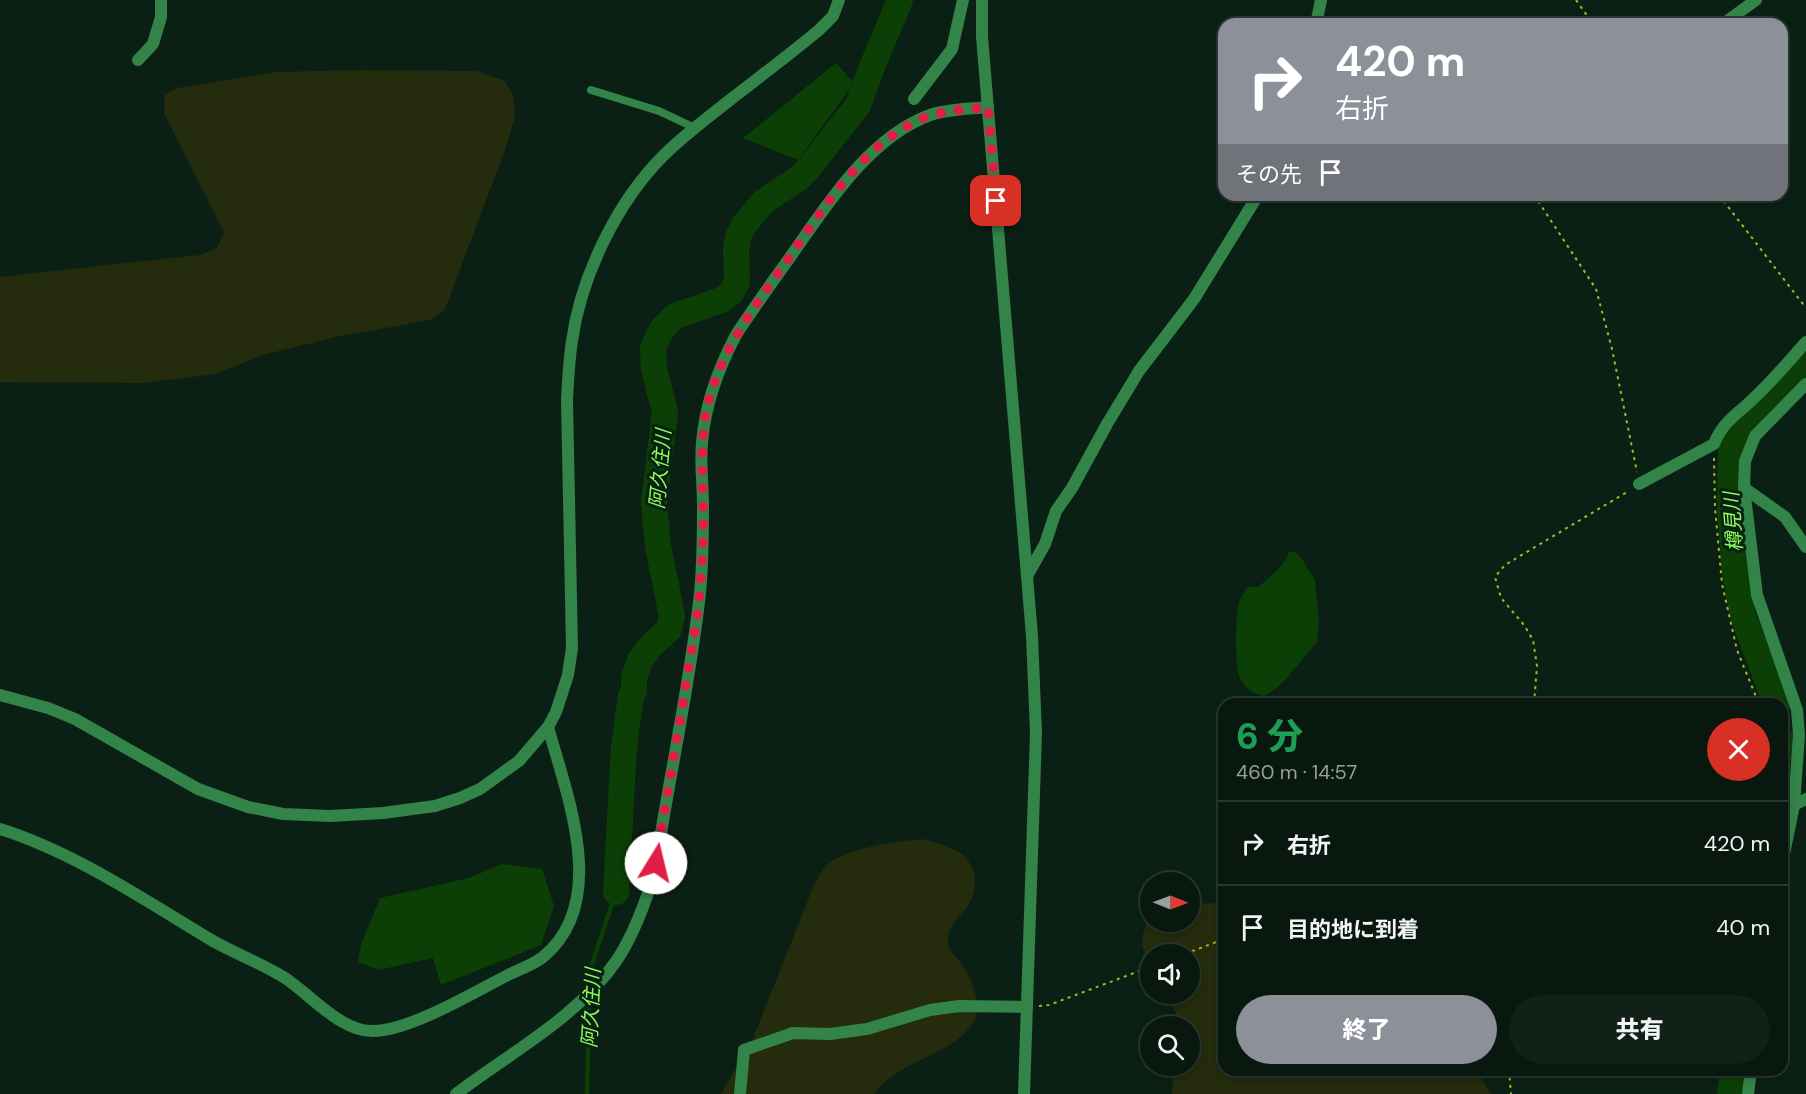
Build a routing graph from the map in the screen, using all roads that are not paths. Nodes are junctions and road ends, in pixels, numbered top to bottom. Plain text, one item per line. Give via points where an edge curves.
1 (161, 0) edge
2 (839, 0) edge
3 (963, 0) edge
4 (982, 0) edge
5 (1321, 0) edge
6 (1756, 0) edge
7 (1317, 18) edge
8 (1731, 18) edge
9 (138, 60) dead end
10 (591, 90) dead end
11 (914, 99) dead end
12 (988, 107) junction
13 (695, 128) junction
14 (1254, 201) edge
15 (1806, 342) edge
16 (1806, 384) edge
17 (1639, 484) road end
18 (1744, 488) junction
19 (1806, 547) edge
20 (1027, 576) junction
21 (0, 695) edge
22 (548, 727) junction
23 (1788, 798) edge
24 (1806, 799) edge
25 (1788, 804) edge
26 (0, 829) edge
27 (1027, 1007) junction
28 (1750, 1076) edge
29 (456, 1094) edge
30 (740, 1094) edge
31 (1024, 1094) edge
32 (1748, 1094) edge

1 - 9 street via 161,17 153,44
2 - 13 street via 819,30
3 - 11 street via 952,49
4 - 12 street
5 - 7 street
6 - 8 street
10 - 13 lane via 658,111
12 - 20 street
12 - 29 street via 931,115 876,149 835,195 736,335 706,414 701,466 703,543 699,601 654,876 644,906 617,960 573,1009
13 - 22 street via 662,157 619,213 580,304 572,338 567,400 572,648 562,696
14 - 20 street via 1194,299 1134,380 1056,511 1045,544
15 - 17 street via 1730,418 1714,444
16 - 18 street via 1755,436 1744,461
18 - 19 street via 1785,517
18 - 23 street via 1758,596 1797,710 1799,735
20 - 27 street via 1036,734
21 - 22 street via 75,719 198,789 248,807 284,814 330,816 435,806 480,789 502,774 519,761
22 - 26 street via 576,827 577,903 570,924 542,958 454,1003 384,1031 359,1030 343,1022 285,978 216,943 92,870
24 - 25 street
27 - 30 street via 959,1006 930,1010 867,1029 793,1033 744,1050
27 - 31 street
28 - 32 street

